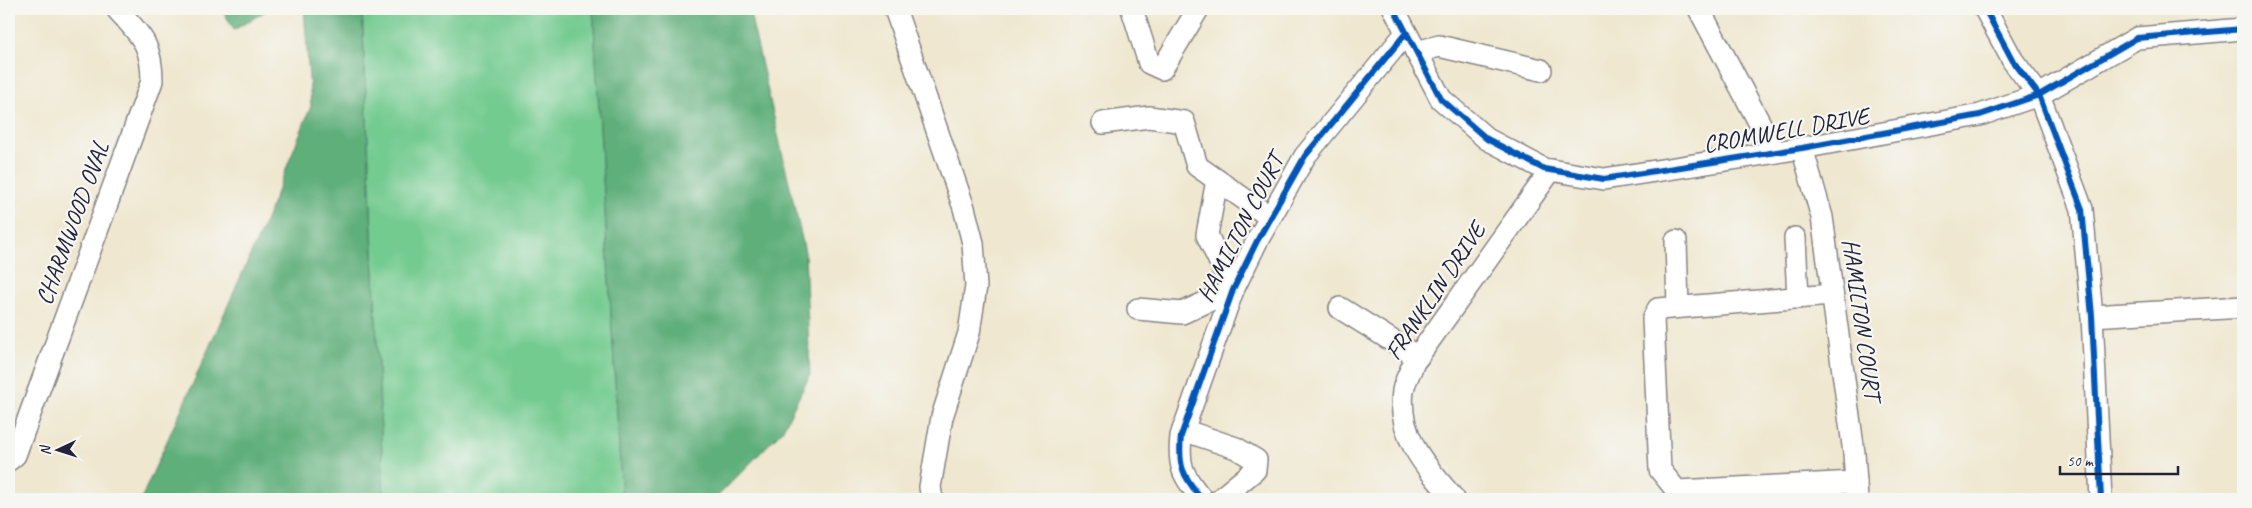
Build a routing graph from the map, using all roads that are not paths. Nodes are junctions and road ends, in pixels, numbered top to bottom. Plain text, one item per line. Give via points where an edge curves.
1 (117, 9) edge
2 (895, 9) edge
3 (1132, 9) edge
4 (1198, 9) edge
5 (1394, 9) edge
6 (1699, 9) edge
7 (1985, 9) edge
8 (2243, 29) edge
9 (1406, 33) junction
10 (1416, 52) junction
11 (1541, 70) dead end
12 (2039, 95) junction
13 (1103, 123) dead end
14 (1802, 148) junction
15 (1775, 152) junction
16 (1550, 170) junction
17 (1217, 180) junction
18 (1270, 217) junction
19 (1795, 238) dead end
20 (1676, 241) dead end
21 (1233, 290) junction
22 (1832, 295) junction
23 (1798, 298) junction
24 (2243, 306) edge
25 (1678, 307) junction
26 (1340, 308) dead end
27 (1138, 309) dead end
28 (2092, 316) junction
29 (1418, 357) junction
30 (1184, 430) junction
31 (9, 460) edge
32 (1856, 491) edge
33 (932, 499) edge
34 (1202, 499) edge
35 (1220, 499) edge
36 (1454, 499) edge
37 (2100, 499) edge

1 - 31 street, CHARMWOOD OVAL via 141,36 152,58 152,81 15,455
2 - 33 street via 964,208 973,243 976,286 969,332 942,417 930,487
3 - 4 street via 1149,63 1162,69
5 - 9 street, CROMWELL DRIVE
6 - 15 street
7 - 12 street via 2013,61
8 - 12 street, CROMWELL DRIVE via 2137,38
9 - 10 street, CROMWELL DRIVE
9 - 18 street, HAMILTON COURT via 1305,156
10 - 11 street via 1439,46
10 - 16 street, CROMWELL DRIVE via 1441,99 1487,139
12 - 14 street, CROMWELL DRIVE via 1980,115
12 - 28 street via 2082,209
13 - 17 street via 1149,117 1184,122 1197,166
14 - 15 street, CROMWELL DRIVE
14 - 22 street, HAMILTON COURT via 1822,217
15 - 16 street, CROMWELL DRIVE via 1604,179
16 - 29 street, FRANKLIN DRIVE
17 - 18 street
17 - 21 street via 1207,236
18 - 21 street, HAMILTON COURT
19 - 23 street
20 - 25 street
21 - 27 street via 1182,313
21 - 30 street, HAMILTON COURT
22 - 23 street
22 - 32 street, HAMILTON COURT
23 - 25 street
24 - 28 street
25 - 32 street via 1658,309 1653,319 1660,470 1677,491
26 - 29 street
28 - 37 street
29 - 36 street, FRANKLIN DRIVE via 1403,391 1408,434 1420,461
30 - 34 street, HAMILTON COURT via 1179,459 1190,484
30 - 35 street via 1236,448 1256,460 1255,470

